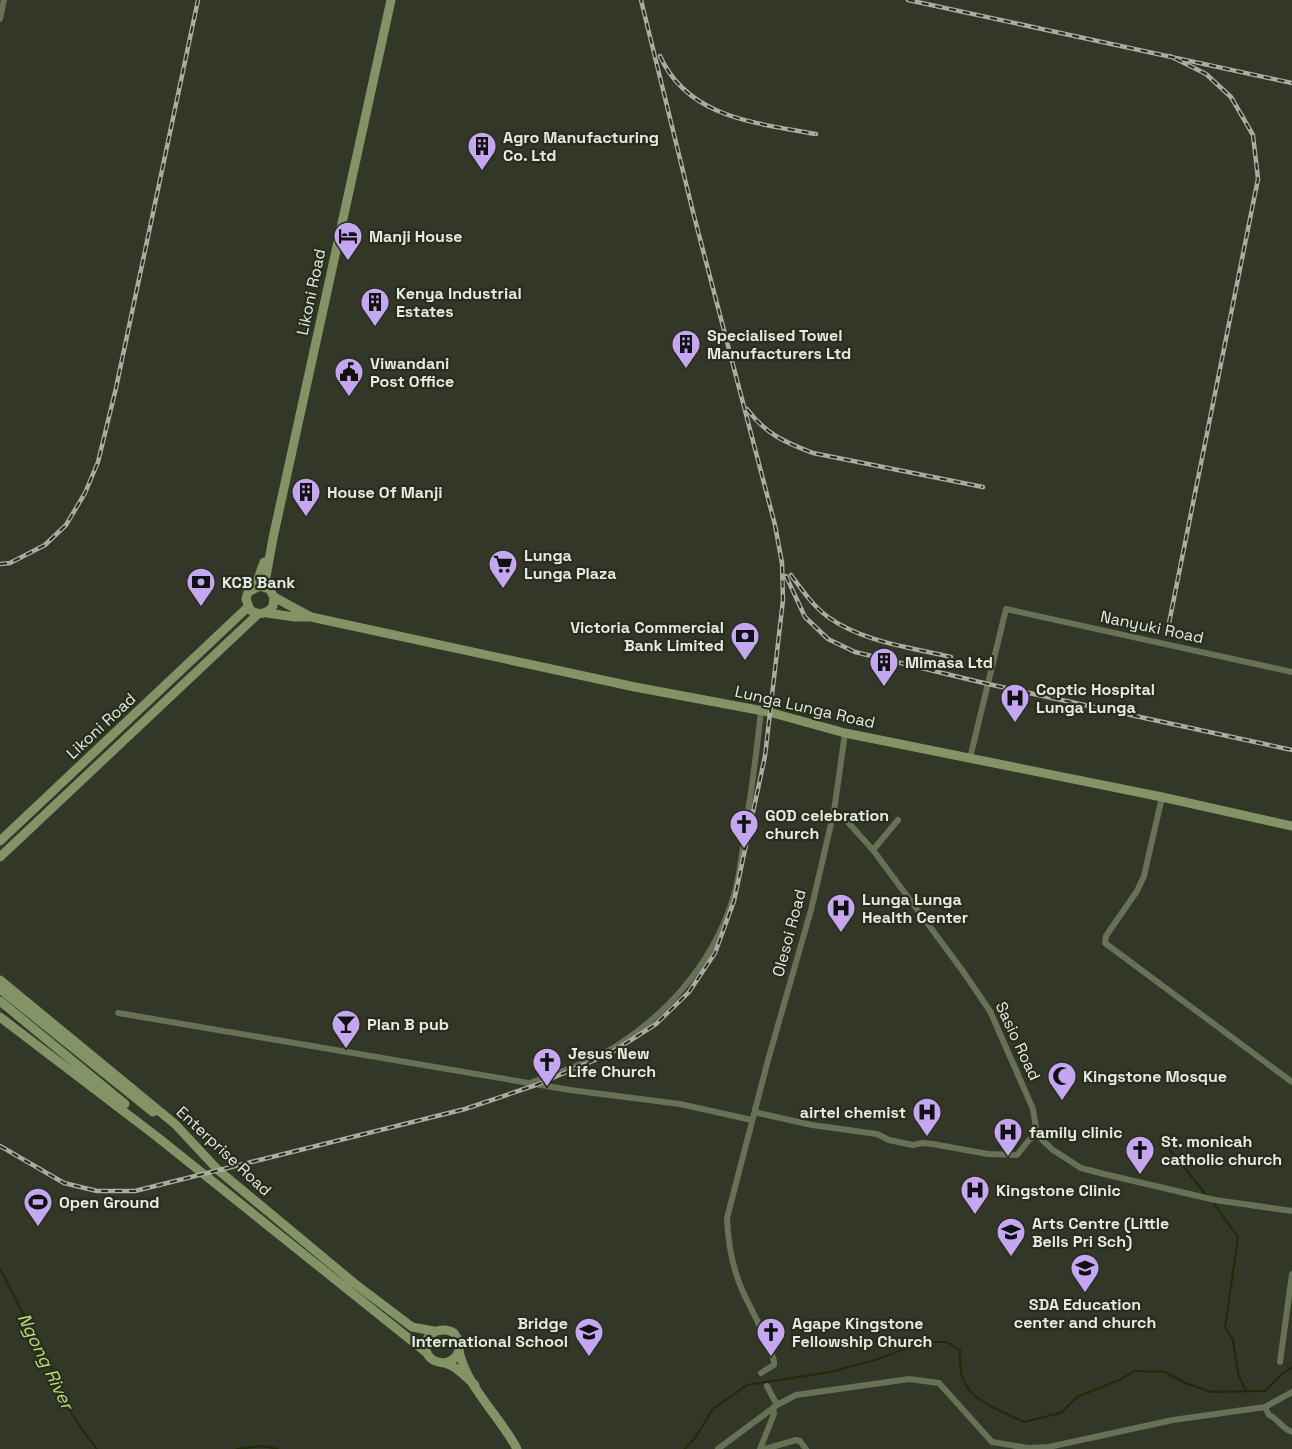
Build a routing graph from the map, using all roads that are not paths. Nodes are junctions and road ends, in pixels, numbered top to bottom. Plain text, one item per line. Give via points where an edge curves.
1 (4, 0) edge
2 (389, 0) edge
3 (0, 19) edge
4 (368, 98) junction
5 (255, 587) junction
6 (271, 593) junction
7 (248, 607) junction
8 (262, 613) junction
9 (311, 617) junction
10 (1292, 672) edge
11 (761, 711) junction
12 (845, 733) junction
13 (970, 758) junction
14 (1162, 797) junction
15 (834, 811) junction
16 (898, 820) dead end
17 (1292, 826) edge
18 (0, 841) edge
19 (873, 850) junction
20 (0, 857) edge
21 (0, 980) edge
22 (0, 989) edge
23 (0, 1001) edge
24 (118, 1013) dead end
25 (0, 1017) edge
26 (1292, 1082) edge
27 (530, 1083) junction
28 (756, 1109) junction
29 (752, 1120) junction
30 (175, 1124) junction
31 (1037, 1135) junction
32 (156, 1136) junction
33 (1292, 1211) edge
34 (1292, 1274) edge
35 (434, 1331) junction
36 (459, 1351) junction
37 (427, 1353) junction
38 (1280, 1362) dead end
39 (444, 1363) junction
40 (761, 1373) dead end
41 (475, 1385) junction
42 (767, 1386) dead end
43 (1292, 1392) edge
44 (775, 1407) junction
45 (1265, 1407) junction
46 (1292, 1432) edge
47 (516, 1449) edge
48 (718, 1449) edge
49 (760, 1449) edge
50 (765, 1449) edge
51 (806, 1449) edge

1 - 3 street
2 - 4 main road, Likoni Road
4 - 5 main road, Likoni Road via 265,558
4 - 6 main road, Likoni Road via 273,538 265,582
5 - 6 main road via 264,586
5 - 7 main road via 247,596
6 - 8 main road via 273,606
6 - 9 main road, Lunga Lunga Road
7 - 8 main road
7 - 18 main road, Likoni Road
8 - 9 main road, Lunga Lunga Road
8 - 20 main road
9 - 11 main road, Lunga Lunga Road
10 - 13 street, Nanyuki Road via 1006,609
11 - 12 main road, Lunga Lunga Road
11 - 27 street via 735,889 708,954 667,1007 647,1025 588,1061
12 - 13 main road, Lunga Lunga Road
12 - 15 street, Olesoi Road
13 - 14 main road, Lunga Lunga Road
14 - 17 main road, Lunga Lunga Road
14 - 26 street via 1144,876 1105,943
15 - 19 street, Sasio Road
15 - 28 street, Olesoi Road
16 - 19 street
19 - 31 street, Sasio Road via 990,1011 1033,1109
21 - 30 main road, Enterprise Road
22 - 30 main road via 141,1104
23 - 32 main road via 143,1119
24 - 27 street
25 - 32 main road, Enterprise Road
27 - 29 street via 680,1104
28 - 29 street, Olesoi Road
28 - 31 street via 775,1118 877,1134 907,1144 933,1144 999,1155 1017,1155
29 - 40 street, Olesoi Road via 727,1218 742,1290 761,1324 774,1361
30 - 35 main road, Enterprise Road via 218,1170 354,1283 412,1327
31 - 33 street via 1081,1168 1205,1198
32 - 37 main road, Enterprise Road
34 - 38 street
35 - 36 main road via 454,1333 459,1339
35 - 37 main road via 426,1341
36 - 39 main road
36 - 41 main road
37 - 39 main road
39 - 41 main road
41 - 47 main road
42 - 44 street
43 - 45 street
44 - 45 street via 796,1395 909,1378 926,1379 939,1383 992,1442 1028,1448
44 - 48 street
44 - 49 street
45 - 46 street via 1284,1430
50 - 51 street via 796,1440

